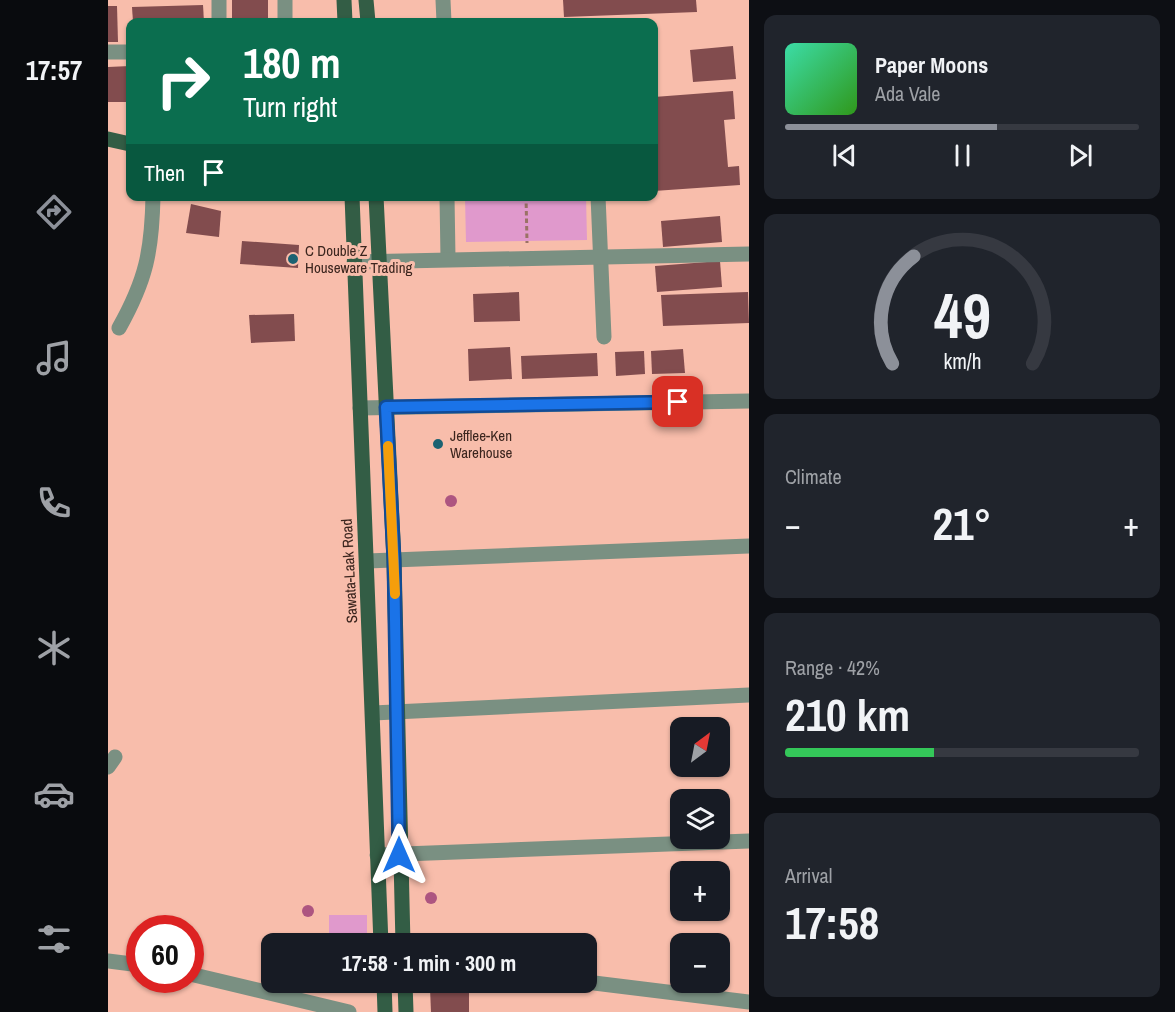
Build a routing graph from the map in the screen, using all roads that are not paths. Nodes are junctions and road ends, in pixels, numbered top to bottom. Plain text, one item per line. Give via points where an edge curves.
1 (219, 0) edge
2 (285, 0) edge
3 (344, 0) edge
4 (366, 0) edge
5 (443, 0) edge
6 (219, 18) edge
7 (285, 18) edge
8 (345, 18) edge
9 (368, 18) edge
10 (444, 18) edge
11 (108, 52) edge
12 (126, 52) edge
13 (153, 201) edge
14 (352, 201) edge
15 (376, 201) edge
16 (447, 201) edge
17 (598, 201) edge
18 (749, 254) edge
19 (602, 257) junction
20 (448, 258) junction
21 (379, 260) junction
22 (354, 262) junction
23 (118, 328) dead end
24 (604, 338) dead end
25 (749, 401) edge
26 (386, 407) junction
27 (360, 408) junction
28 (749, 546) edge
29 (394, 560) junction
30 (367, 561) junction
31 (749, 696) edge
32 (398, 712) junction
33 (374, 713) junction
34 (749, 841) edge
35 (377, 855) junction
36 (399, 855) junction
37 (381, 933) edge
38 (403, 933) edge
39 (108, 961) edge
40 (126, 963) edge
41 (204, 977) edge
42 (597, 983) edge
43 (384, 993) edge
44 (405, 993) edge
45 (749, 1002) edge
46 (349, 1012) edge
47 (385, 1012) edge
48 (406, 1012) edge

1 - 6 street
2 - 7 street
3 - 8 main road
4 - 9 main road
5 - 10 street
11 - 12 street
13 - 23 street via 153,238 147,267 136,298
14 - 22 main road, Sawata-Laak Road
15 - 21 main road
16 - 20 street
17 - 19 street
18 - 19 street
19 - 20 street
19 - 24 street
20 - 21 street
21 - 22 street
21 - 26 main road
22 - 27 main road, Sawata-Laak Road
25 - 26 street
26 - 27 street
26 - 29 main road
27 - 30 main road, Sawata-Laak Road
28 - 29 street
29 - 30 street
29 - 32 main road
30 - 33 main road, Sawata-Laak Road
31 - 32 street
32 - 33 street
32 - 36 main road
33 - 35 main road, Sawata-Laak Road
34 - 36 street
35 - 36 street
35 - 37 main road, Sawata-Laak Road
36 - 38 main road
39 - 40 street
41 - 46 street
42 - 45 street
43 - 47 main road
44 - 48 main road

